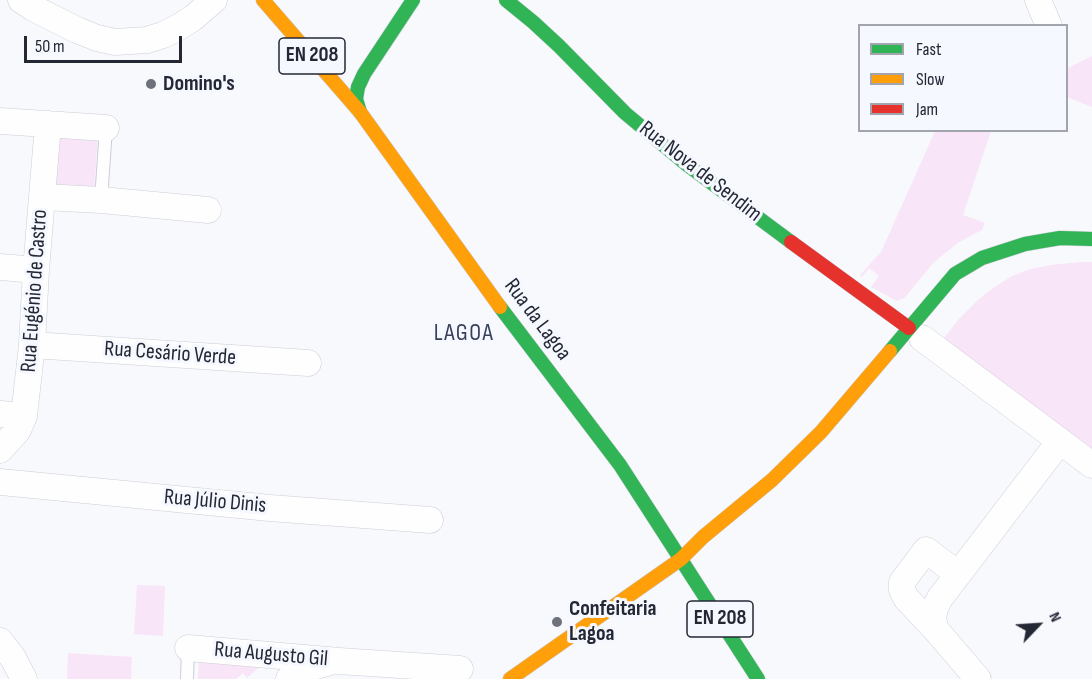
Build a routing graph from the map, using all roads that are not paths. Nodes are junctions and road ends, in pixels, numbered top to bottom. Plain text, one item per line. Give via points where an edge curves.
1 (21, 0) edge
2 (214, 0) edge
3 (263, 0) edge
4 (413, 0) edge
5 (1038, 0) edge
6 (517, 3) edge
7 (1048, 24) edge
8 (375, 56) junction
9 (324, 69) junction
10 (360, 112) junction
11 (0, 121) edge
12 (48, 124) junction
13 (106, 128) joint
14 (43, 196) junction
15 (101, 200) junction
16 (208, 210) dead end
17 (1092, 239) edge
18 (1025, 244) junction
19 (0, 267) edge
20 (36, 270) junction
21 (973, 280) dead end
22 (919, 335) junction
23 (32, 345) junction
24 (308, 363) dead end
25 (12, 415) edge
26 (1060, 441) junction
27 (0, 450) edge
28 (1092, 465) edge
29 (0, 482) edge
30 (430, 520) dead end
31 (729, 533) dead end
32 (681, 559) junction
33 (958, 574) junction
34 (936, 630) junction
35 (0, 641) edge
36 (189, 648) joint
37 (339, 661) junction
38 (452, 674) edge
39 (513, 678) edge
40 (24, 679) edge
41 (187, 679) edge
42 (289, 679) edge
43 (758, 679) edge
44 (978, 679) edge

1 - 2 street via 77,30 115,42 163,35
3 - 9 main road, Rua da Lagoa / EN 208
4 - 8 main road
5 - 7 street
6 - 22 main road, Rua Nova de Sendim via 625,113 686,164
8 - 9 main road via 348,73 333,74
8 - 10 main road via 358,87
9 - 10 main road, Rua da Lagoa / EN 208
10 - 32 main road, Rua da Lagoa / EN 208 via 620,465
11 - 12 street
12 - 13 street
12 - 14 street, Rua Eugénio de Castro
13 - 15 lane
14 - 15 street
14 - 20 street, Rua Eugénio de Castro
15 - 16 street
17 - 18 main road via 1060,238
18 - 21 main road via 998,259
18 - 22 main road via 982,258 962,270 942,288
19 - 20 street
20 - 23 street, Rua Eugénio de Castro
22 - 26 street, Rua Nova de Sendim
22 - 32 main road via 772,480
23 - 24 street, Rua Cesário Verde
23 - 25 street, Rua Eugénio de Castro
25 - 27 street, Rua Eugénio de Castro via 18,430
26 - 28 street, Rua Nova de Sendim
26 - 33 street
29 - 30 street, Rua Júlio Dinis
31 - 32 main road
32 - 39 main road
32 - 43 main road, Rua da Lagoa / EN 208
33 - 34 street via 935,608
33 - 34 street via 926,550 902,582 906,598
34 - 44 street
35 - 40 street
36 - 37 street, Rua Augusto Gil
36 - 41 lane
37 - 38 street, Rua Augusto Gil
37 - 42 street via 320,664

